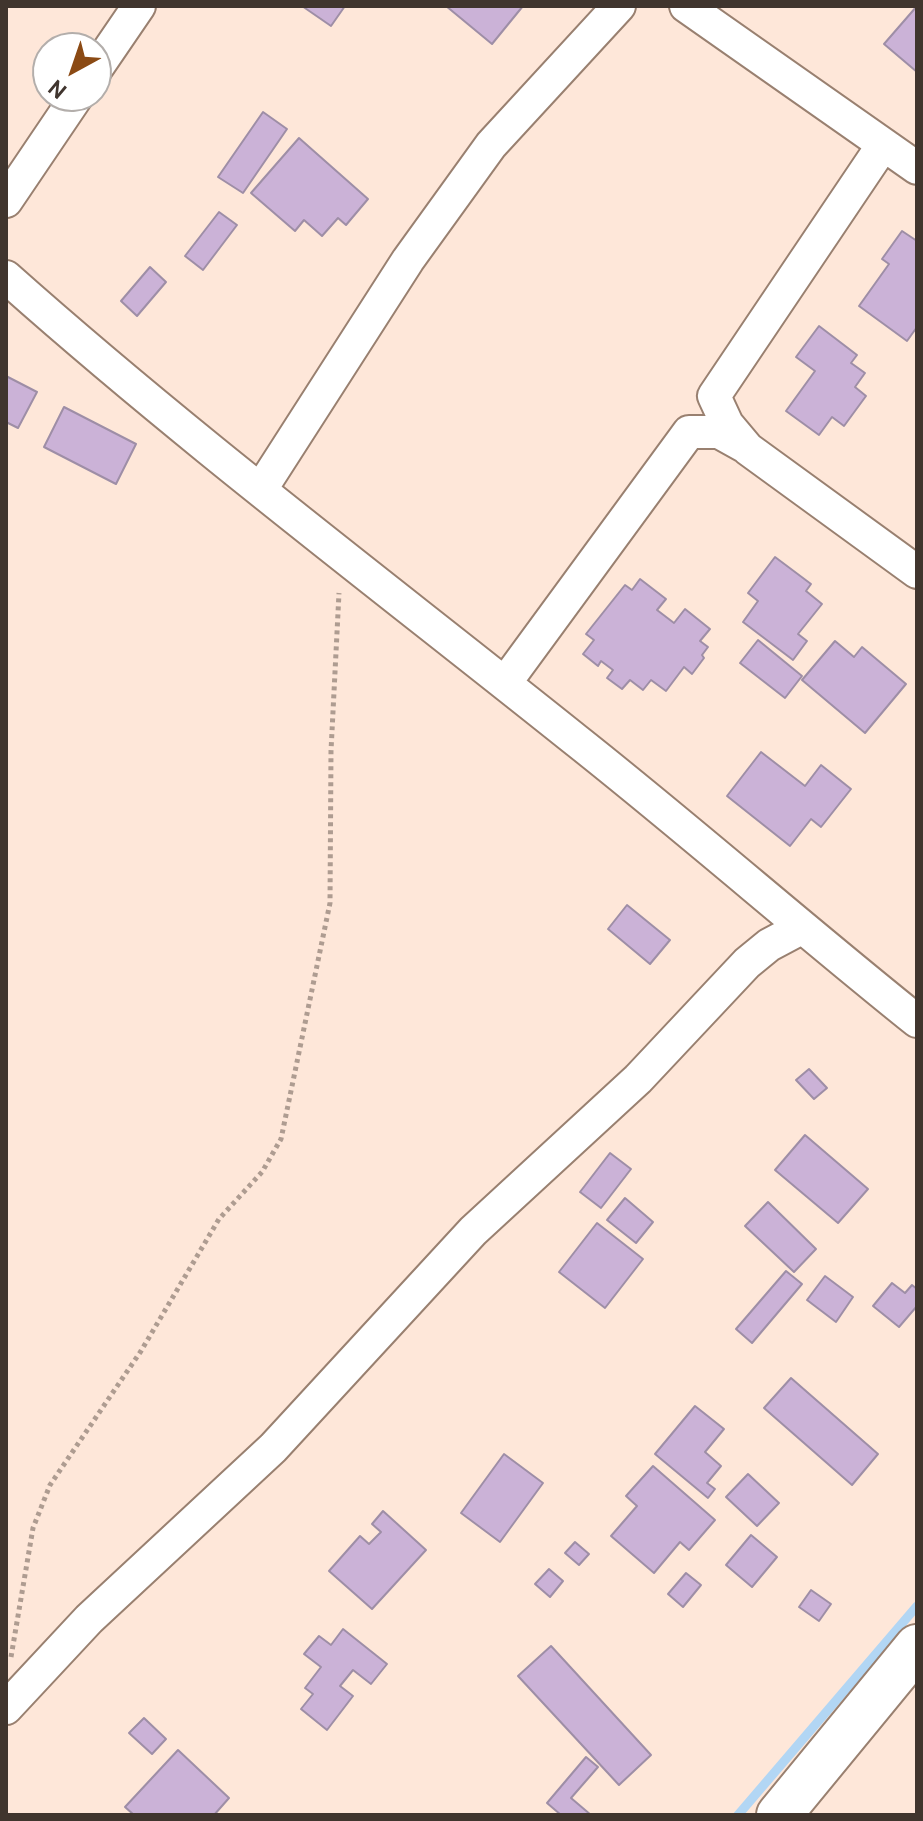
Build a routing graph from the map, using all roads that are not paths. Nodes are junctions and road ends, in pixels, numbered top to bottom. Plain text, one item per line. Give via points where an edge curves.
1 (139, 6) edge
2 (619, 6) edge
3 (686, 6) edge
4 (722, 16) edge
5 (112, 46) edge
6 (66, 112) edge
7 (883, 145) junction
8 (917, 168) edge
9 (6, 201) edge
10 (6, 277) edge
11 (714, 396) junction
12 (689, 432) junction
13 (748, 449) junction
14 (261, 489) junction
15 (917, 572) edge
16 (505, 683) junction
17 (801, 928) junction
18 (917, 1021) edge
19 (917, 1647) edge
20 (6, 1708) edge
21 (779, 1815) edge

1 - 5 street
2 - 14 street via 491,145 399,273
3 - 4 street
4 - 7 street
6 - 9 street
7 - 8 street
7 - 11 street
10 - 14 street
11 - 12 street
11 - 13 street via 727,424
12 - 13 street via 719,432
12 - 16 street
13 - 15 street
14 - 16 street
16 - 17 street via 682,824
17 - 18 street
17 - 20 street via 747,963 638,1079 473,1231 273,1448 89,1619
19 - 21 main road

